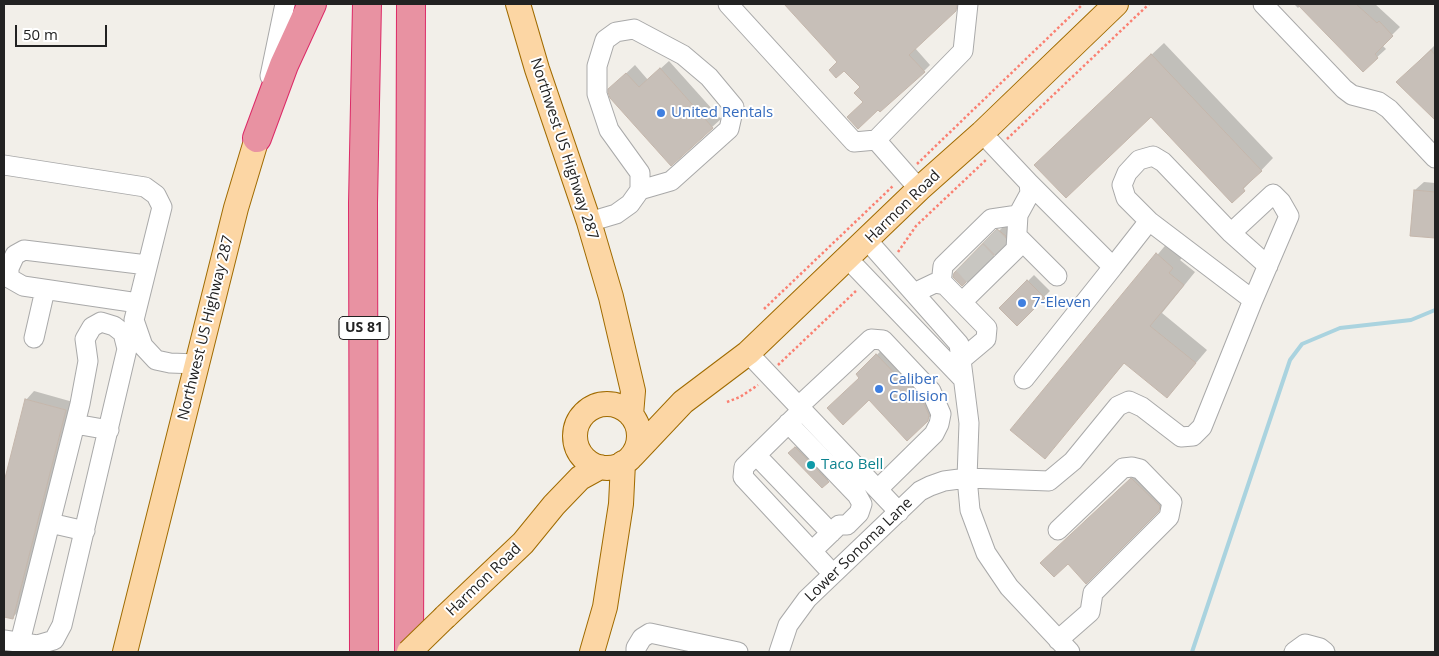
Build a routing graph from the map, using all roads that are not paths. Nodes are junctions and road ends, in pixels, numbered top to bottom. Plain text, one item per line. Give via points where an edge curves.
1 (285, 4) edge
2 (312, 4) edge
3 (367, 4) edge
4 (411, 4) edge
5 (518, 4) edge
6 (728, 4) edge
7 (968, 4) edge
8 (1116, 4) edge
9 (1263, 4) edge
10 (256, 138) junction
11 (876, 140) junction
12 (989, 141) junction
13 (1435, 158) edge
14 (4, 165) edge
15 (912, 181) junction
16 (1029, 183) junction
17 (640, 190) junction
18 (1018, 215) junction
19 (1149, 221) junction
20 (589, 222) junction
21 (1231, 232) junction
22 (1018, 237) junction
23 (867, 240) junction
24 (848, 259) junction
25 (147, 266) junction
26 (1268, 266) junction
27 (1113, 267) junction
28 (1057, 276) dead end
29 (941, 284) junction
30 (46, 290) junction
31 (914, 293) junction
32 (1253, 300) junction
33 (962, 302) junction
34 (138, 303) junction
35 (131, 334) junction
36 (34, 338) dead end
37 (625, 353) junction
38 (748, 353) junction
39 (961, 360) junction
40 (197, 364) junction
41 (963, 379) junction
42 (1024, 379) dead end
43 (683, 402) junction
44 (599, 404) junction
45 (801, 408) junction
46 (632, 416) junction
47 (788, 423) junction
48 (75, 424) junction
49 (576, 427) junction
50 (109, 430) junction
51 (756, 455) junction
52 (628, 460) junction
53 (600, 467) junction
54 (967, 478) junction
55 (878, 489) junction
56 (554, 505) junction
57 (899, 512) junction
58 (50, 523) junction
59 (835, 529) junction
60 (1058, 530) dead end
61 (85, 531) junction
62 (812, 551) junction
63 (833, 574) junction
64 (12, 641) edge
65 (1064, 646) edge
66 (125, 652) edge
67 (364, 652) edge
68 (409, 652) edge
69 (592, 652) edge
70 (636, 652) edge
71 (738, 652) edge
72 (779, 652) edge
73 (1294, 652) edge
74 (1325, 652) edge

1 - 10 street, Northwest US Highway 287
2 - 10 highway
3 - 67 highway, US 81 via 363,203
4 - 68 highway, US 81
5 - 20 main road, Northwest US Highway 287
6 - 11 street via 854,142
7 - 11 street via 963,51
8 - 12 main road, Harmon Road
9 - 13 street via 1344,89 1389,109
10 - 40 main road, Northwest US Highway 287
11 - 15 street
12 - 15 main road, Harmon Road
12 - 16 street
14 - 25 street via 145,187 156,195 162,207
15 - 23 main road, Harmon Road
16 - 18 street via 1030,193
16 - 27 street
17 - 17 street via 640,173 609,130 597,94 597,66 605,40 616,32 634,28 683,55 709,77 734,107 729,129 671,181
17 - 20 street via 630,204 616,214
18 - 22 street
18 - 29 street via 991,219 986,232 965,253 943,266
19 - 21 street via 1126,198 1122,185 1127,173 1139,160 1153,156 1163,162
19 - 27 street
19 - 32 street
20 - 37 main road, Northwest US Highway 287
21 - 26 street
21 - 26 street via 1272,194 1281,202 1289,216
22 - 28 street
22 - 33 street via 1016,249 1006,253
23 - 24 main road, Harmon Road
23 - 31 street
24 - 38 main road, Harmon Road
24 - 41 street
25 - 30 street via 24,250 15,255 9,268 10,278 17,284
25 - 34 street
26 - 32 street
27 - 42 street
29 - 31 street via 935,283
29 - 33 street
30 - 34 street
30 - 36 street
31 - 39 street via 959,344
32 - 54 street, Lower Sonoma Lane via 1202,427 1193,436 1181,437 1129,401 1118,406 1073,461 1048,481
33 - 39 street via 987,328 986,339
34 - 35 street
35 - 40 street via 156,360 170,364
35 - 48 street via 101,322 92,327 85,339 88,361
35 - 50 street
37 - 44 main road via 617,379
37 - 46 main road, Northwest US Highway 287 via 633,391
38 - 43 main road, Harmon Road
38 - 45 street
39 - 41 street
40 - 66 main road, Northwest US Highway 287
41 - 54 street via 969,423
43 - 46 main road, Harmon Road
43 - 52 main road, Harmon Road
44 - 46 main road via 622,407
44 - 49 main road via 588,409
45 - 47 street
45 - 55 street
45 - 55 street via 871,339 883,340 889,346 931,391 941,414 934,434
46 - 52 main road, Northwest US Highway 287 via 638,426 639,437
47 - 51 street
47 - 59 street via 862,504 859,513
48 - 50 street
48 - 58 street
49 - 53 main road via 574,436 579,452
49 - 56 main road, Harmon Road
50 - 61 street
51 - 59 street
51 - 62 street via 744,467 743,477
52 - 53 main road via 608,468
52 - 69 main road via 605,607
53 - 56 main road, Harmon Road via 580,478
54 - 57 street, Lower Sonoma Lane via 944,480 930,486 920,491
54 - 65 street via 970,510 986,553 1008,587
55 - 57 street
56 - 68 main road, Harmon Road, bridge via 523,543
57 - 63 street, Lower Sonoma Lane
58 - 61 street
58 - 64 street
59 - 62 street
60 - 65 street via 1123,468 1140,469 1172,502 1169,517 1093,592 1090,612
61 - 64 street via 62,625 54,640 37,645
62 - 63 street
63 - 72 street, Lower Sonoma Lane via 796,611
70 - 71 street via 642,638 650,633
73 - 74 street via 1305,644

